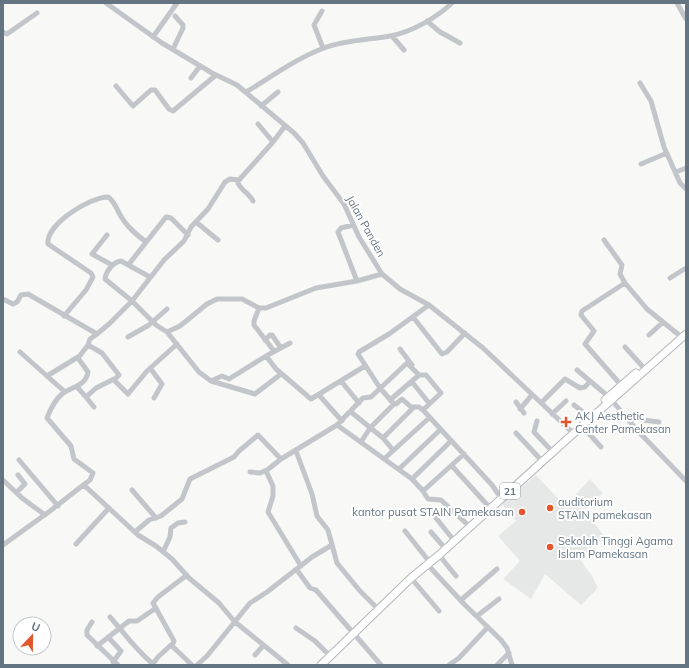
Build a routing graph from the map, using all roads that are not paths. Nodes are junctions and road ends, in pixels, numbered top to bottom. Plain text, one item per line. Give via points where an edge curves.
1 (106, 3) edge
2 (177, 3) edge
3 (452, 3) edge
4 (677, 3) edge
5 (322, 11) dead end
6 (37, 13) dead end
7 (175, 16) dead end
8 (686, 19) edge
9 (426, 21) junction
10 (3, 32) edge
11 (392, 36) junction
12 (152, 37) junction
13 (460, 42) dead end
14 (324, 48) junction
15 (173, 49) junction
16 (404, 50) dead end
17 (200, 66) junction
18 (216, 75) junction
19 (191, 78) dead end
20 (640, 83) dead end
21 (116, 86) dead end
22 (246, 92) junction
23 (278, 92) dead end
24 (261, 106) junction
25 (258, 124) dead end
26 (284, 126) junction
27 (273, 142) junction
28 (667, 153) junction
29 (641, 164) dead end
30 (686, 168) edge
31 (676, 172) junction
32 (237, 181) junction
33 (686, 189) edge
34 (253, 201) dead end
35 (196, 222) junction
36 (354, 225) junction
37 (107, 235) dead end
38 (188, 235) junction
39 (218, 240) dead end
40 (604, 240) dead end
41 (146, 242) junction
42 (129, 264) junction
43 (112, 265) junction
44 (686, 268) edge
45 (382, 274) junction
46 (150, 277) junction
47 (670, 278) dead end
48 (357, 281) junction
49 (626, 283) junction
50 (3, 299) edge
51 (132, 300) junction
52 (429, 305) junction
53 (259, 308) junction
54 (167, 309) dead end
55 (64, 316) junction
56 (413, 317) junction
57 (152, 322) junction
58 (663, 322) junction
59 (686, 329) edge
60 (167, 332) junction
61 (465, 333) junction
62 (97, 334) junction
63 (683, 334) edge
64 (649, 335) dead end
65 (128, 337) dead end
66 (265, 340) junction
67 (290, 343) dead end
68 (177, 344) junction
69 (88, 345) junction
70 (625, 347) dead end
71 (281, 348) junction
72 (400, 349) dead end
73 (274, 351) junction
74 (20, 352) dead end
75 (266, 356) junction
76 (78, 357) junction
77 (365, 366) junction
78 (642, 367) junction
79 (150, 368) junction
80 (413, 368) junction
81 (577, 370) dead end
82 (281, 374) junction
83 (419, 375) junction
84 (47, 376) junction
85 (114, 379) junction
86 (211, 381) junction
87 (341, 381) junction
88 (590, 381) junction
89 (412, 382) junction
90 (621, 385) junction
91 (78, 387) junction
92 (380, 388) junction
93 (65, 392) junction
94 (318, 395) junction
95 (532, 395) junction
96 (86, 396) junction
97 (154, 398) dead end
98 (610, 398) junction
99 (566, 401) dead end
100 (392, 402) junction
101 (516, 402) dead end
102 (359, 403) junction
103 (429, 403) junction
104 (541, 403) junction
105 (574, 405) dead end
106 (94, 407) dead end
107 (412, 408) junction
108 (423, 410) junction
109 (351, 412) junction
110 (552, 414) junction
111 (588, 416) junction
112 (429, 418) junction
113 (626, 418) junction
114 (537, 421) dead end
115 (659, 422) dead end
116 (339, 423) junction
117 (582, 426) junction
118 (370, 428) junction
119 (440, 430) junction
120 (572, 432) junction
121 (516, 433) dead end
122 (383, 438) junction
123 (361, 442) junction
124 (451, 442) junction
125 (601, 447) dead end
126 (550, 449) junction
127 (393, 450) junction
128 (296, 451) junction
129 (464, 454) junction
130 (281, 459) junction
131 (19, 460) dead end
132 (384, 460) junction
133 (541, 460) junction
134 (452, 466) junction
135 (399, 469) junction
136 (267, 470) junction
137 (250, 472) dead end
138 (18, 475) dead end
139 (412, 479) junction
140 (4, 481) dead end
141 (686, 481) edge
142 (82, 486) junction
143 (132, 490) dead end
144 (423, 491) junction
145 (17, 492) junction
146 (500, 496) junction
147 (58, 506) junction
148 (489, 507) junction
149 (109, 508) junction
150 (432, 513) dead end
151 (44, 515) junction
152 (156, 518) junction
153 (185, 522) dead end
154 (467, 524) junction
155 (404, 531) dead end
156 (135, 532) junction
157 (431, 532) dead end
158 (452, 538) junction
159 (3, 544) edge
160 (76, 544) dead end
161 (332, 545) junction
162 (443, 546) junction
163 (163, 552) junction
164 (439, 555) junction
165 (428, 563) junction
166 (299, 568) junction
167 (497, 569) dead end
168 (187, 574) junction
169 (456, 576) dead end
170 (413, 577) junction
171 (499, 599) dead end
172 (461, 600) junction
173 (156, 608) junction
174 (379, 610) junction
175 (439, 611) dead end
176 (477, 616) junction
177 (110, 617) dead end
178 (234, 621) junction
179 (92, 622) dead end
180 (119, 627) junction
181 (488, 627) junction
182 (296, 628) dead end
183 (353, 634) junction
184 (108, 637) junction
185 (96, 646) junction
186 (172, 646) junction
187 (263, 646) junction
188 (509, 653) junction
189 (255, 655) dead end
190 (330, 656) junction
191 (116, 663) edge
192 (152, 664) edge
193 (192, 665) edge
194 (197, 665) edge
195 (288, 665) edge
196 (321, 665) edge
197 (381, 665) edge
198 (449, 665) edge
199 (498, 665) edge
200 (512, 665) edge

1 - 12 street, Jalan Panden
2 - 12 street
3 - 9 street
4 - 8 street
5 - 14 street via 314,24
6 - 10 street via 7,34
7 - 15 street via 183,28
9 - 11 street
9 - 13 street via 440,32
11 - 14 street via 352,40
11 - 16 street
12 - 15 street, Jalan Panden
14 - 22 street
15 - 17 street, Jalan Panden
17 - 18 street, Jalan Panden
17 - 19 street
18 - 21 street via 173,111 155,90 133,106
18 - 22 street, Jalan Panden
20 - 28 street via 651,101
22 - 24 street, Jalan Panden
23 - 24 street
24 - 26 street, Jalan Panden
25 - 27 street
26 - 27 street
26 - 36 street, Jalan Panden via 302,143 344,204
27 - 32 street
28 - 29 street
28 - 31 street
30 - 31 street
31 - 33 street
32 - 34 street
32 - 35 street via 230,179 225,182 208,209
35 - 38 street
35 - 39 street
36 - 45 street, Jalan Panden
36 - 48 street via 341,228 338,232
37 - 43 street via 92,254
38 - 41 street via 167,216
38 - 46 street
40 - 49 street via 622,265 620,274
41 - 42 street
41 - 55 street via 132,230 112,199 108,197 96,199 61,220 48,238 48,244 93,277 86,290
42 - 43 street via 121,261
42 - 46 street
43 - 51 street via 105,279
44 - 47 street
45 - 48 street
45 - 52 street, Jalan Panden via 400,289
46 - 51 street
48 - 53 street via 316,288 271,307
49 - 58 street via 640,302
49 - 90 street via 581,313 594,331 585,344
50 - 55 street via 13,304 26,294
51 - 57 street
51 - 62 street
52 - 56 street
52 - 61 street, Jalan Panden
53 - 60 street via 242,299 217,299 180,326
53 - 66 street via 254,323
54 - 57 street
55 - 62 street
56 - 61 street via 442,354
56 - 77 street via 358,352
57 - 60 street
57 - 65 street
58 - 63 street
58 - 64 street
59 - 63 highway, 21
60 - 68 street
61 - 95 street, Jalan Panden
62 - 69 street
63 - 78 highway, 21
63 - 98 highway, 21
66 - 71 street via 272,335
66 - 73 street
67 - 71 street
68 - 79 street
68 - 86 street via 201,374
69 - 76 street
69 - 85 street via 102,353 118,374
70 - 78 street
71 - 73 street
72 - 80 street
73 - 75 street
74 - 84 street
75 - 82 street
75 - 86 street via 229,379 222,376
76 - 84 street
76 - 91 street via 88,373
77 - 87 street
77 - 92 street
78 - 90 highway, 21
79 - 85 street via 129,394
79 - 97 street via 162,384
80 - 83 street
80 - 92 street via 407,363
81 - 88 street
82 - 86 street via 255,394
82 - 94 street via 309,399
83 - 89 street
83 - 103 street via 427,376 441,392
84 - 93 street
85 - 96 street
87 - 94 street
87 - 102 street
88 - 98 street
88 - 104 street via 580,388 565,379
89 - 100 street
89 - 103 street
90 - 98 highway, 21
91 - 93 street
91 - 96 street
92 - 100 street
92 - 102 street
93 - 142 street via 55,402 47,419 71,446 74,459 93,473 90,480
94 - 116 street
95 - 101 street via 522,411
95 - 104 street, Jalan Panden
96 - 106 street
98 - 111 highway, 21
98 - 113 street
98 - 117 highway, 21
99 - 110 street
100 - 107 street via 402,398
100 - 118 street
102 - 109 street
103 - 108 street
104 - 110 street, Jalan Panden
105 - 111 street
107 - 108 street via 419,407
107 - 122 street
108 - 112 street
109 - 116 street
109 - 118 street
110 - 120 street, Jalan Panden
111 - 120 highway, 21
112 - 119 street
112 - 127 street
113 - 115 street
113 - 141 street
114 - 126 street via 534,432
116 - 123 street
116 - 128 street
117 - 120 highway, 21
117 - 125 street
118 - 122 street
118 - 123 street
119 - 124 street
119 - 135 street
120 - 126 highway, 21
120 - 133 highway, 21
121 - 133 street
122 - 127 street
123 - 132 street
124 - 129 street
124 - 139 street
126 - 133 highway, 21
127 - 132 street
128 - 130 street
128 - 161 street via 318,518 326,527
129 - 134 street
129 - 146 street
130 - 136 street
130 - 152 street via 258,435 234,458 190,479 182,499
131 - 147 street
132 - 135 street
133 - 146 highway, 21
134 - 144 street
134 - 148 street
135 - 139 street
136 - 137 street via 260,473
136 - 166 street via 273,486 268,512
138 - 145 street via 25,484
139 - 144 street
140 - 145 street
142 - 147 street
142 - 149 street via 88,488
143 - 152 street
144 - 154 street via 428,499 442,500
145 - 151 street
146 - 148 highway, 21
147 - 151 street
148 - 154 highway, 21
148 - 164 highway, 21
149 - 156 street
149 - 160 street
150 - 158 street
151 - 159 street
152 - 156 street via 149,520
153 - 163 street via 171,528
154 - 158 highway, 21
155 - 165 street
156 - 163 street
157 - 162 street
158 - 162 highway, 21
161 - 166 street
161 - 174 street via 337,563
162 - 165 highway, 21
163 - 168 street
164 - 165 highway, 21
164 - 169 street
165 - 170 highway, 21
165 - 172 street
166 - 178 street via 250,603
166 - 183 street via 310,588 316,590
167 - 172 street
168 - 173 street via 155,600 153,603
168 - 178 street via 219,603
170 - 174 highway, 21
170 - 175 street
171 - 176 street
172 - 176 street
173 - 180 street via 138,620 129,620
173 - 186 street via 174,641
174 - 183 highway, 21
176 - 181 street
177 - 180 street
178 - 187 street
178 - 194 street
179 - 185 street via 87,632
180 - 184 street
180 - 192 street via 134,648
181 - 188 street via 505,644
181 - 198 street
182 - 190 street via 315,641
183 - 190 highway, 21
183 - 197 street
184 - 185 street
184 - 191 street via 121,651
185 - 191 street
186 - 192 street
186 - 193 street
187 - 189 street
187 - 195 street
188 - 199 street
188 - 200 street
190 - 196 highway, 21

